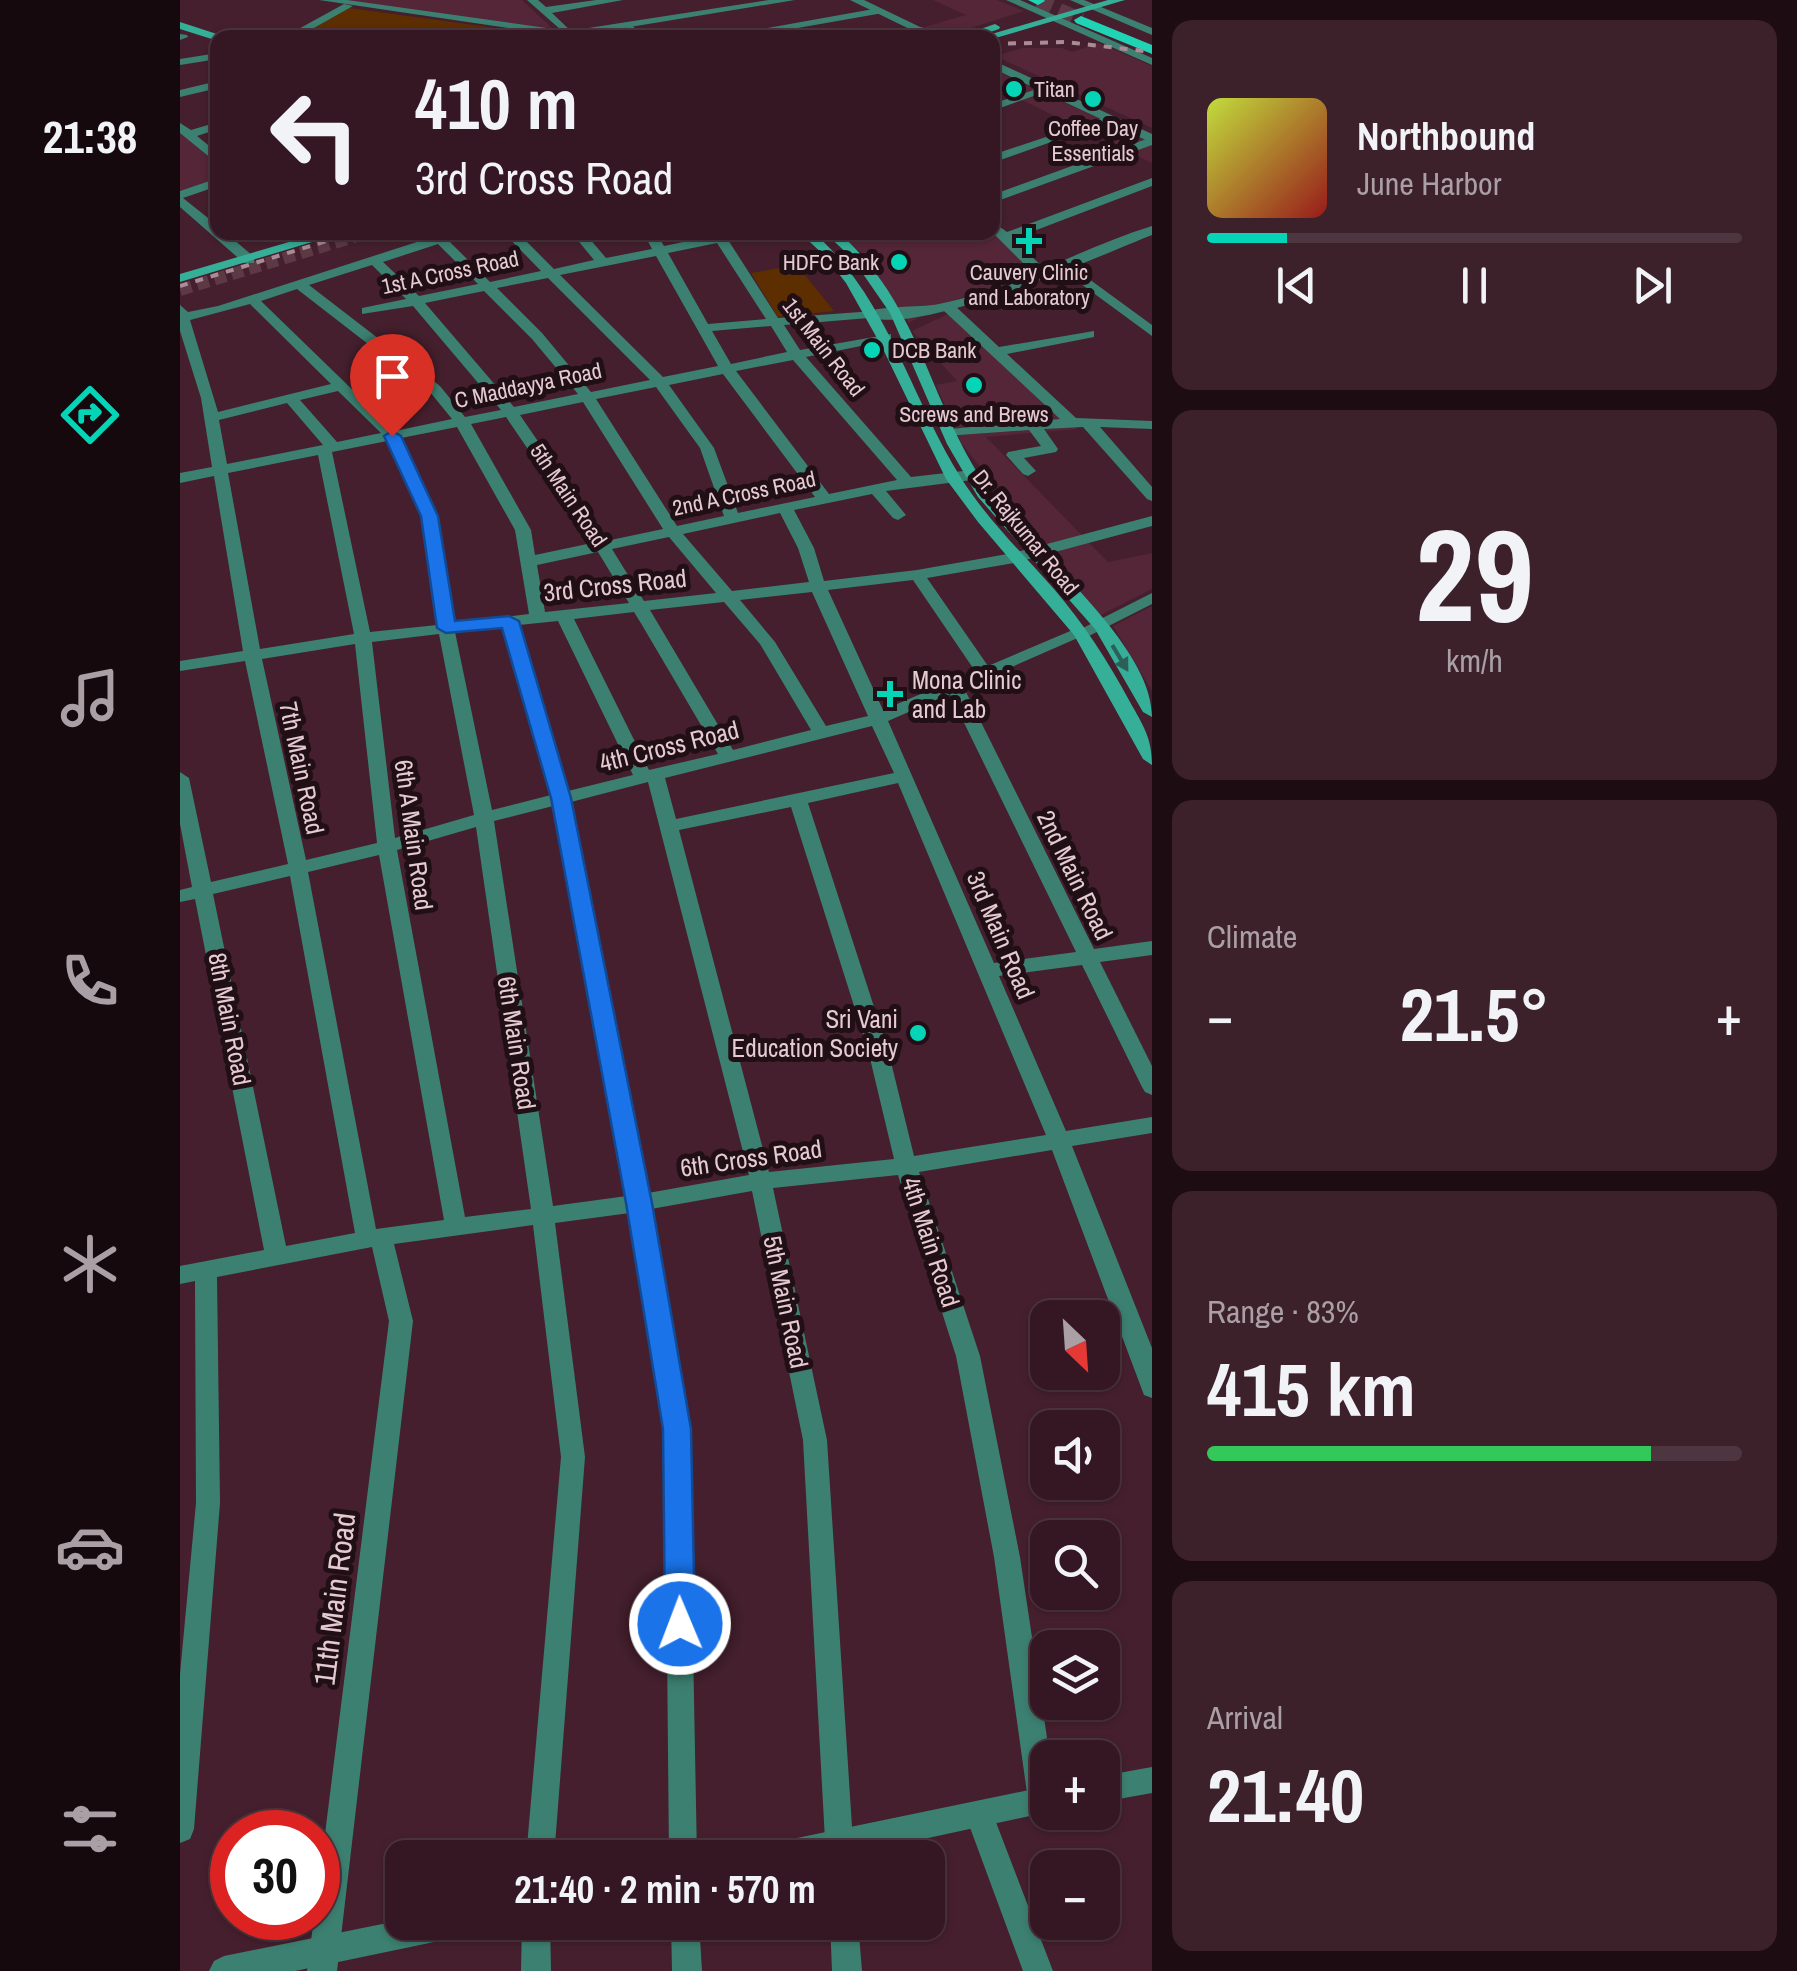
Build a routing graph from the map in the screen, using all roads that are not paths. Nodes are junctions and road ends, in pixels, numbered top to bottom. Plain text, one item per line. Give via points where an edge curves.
1 (324, 0) edge
2 (532, 0) edge
3 (618, 0) edge
4 (790, 0) edge
5 (855, 0) edge
6 (1010, 0) edge
7 (1120, 0) edge
8 (348, 6) junction
9 (1041, 7) edge
10 (1085, 7) edge
11 (544, 11) junction
12 (879, 11) junction
13 (628, 25) junction
14 (302, 30) edge
15 (537, 30) edge
16 (565, 30) edge
17 (595, 30) edge
18 (633, 30) edge
19 (764, 30) edge
20 (920, 30) edge
21 (981, 30) edge
22 (998, 30) edge
23 (1152, 32) edge
24 (181, 34) edge
25 (210, 37) edge
26 (1152, 40) edge
27 (210, 43) edge
28 (1152, 50) edge
29 (210, 57) edge
30 (180, 62) edge
31 (1152, 62) edge
32 (1000, 69) edge
33 (210, 86) edge
34 (1048, 89) junction
35 (180, 94) edge
36 (1000, 105) edge
37 (1110, 119) junction
38 (210, 126) edge
39 (184, 131) edge
40 (1152, 140) edge
41 (210, 153) edge
42 (1000, 156) edge
43 (1152, 182) edge
44 (210, 185) edge
45 (1000, 196) edge
46 (180, 198) edge
47 (210, 225) edge
48 (1152, 230) edge
49 (1000, 231) edge
50 (1006, 236) junction
51 (227, 240) edge
52 (299, 240) edge
53 (437, 240) edge
54 (441, 240) edge
55 (518, 240) edge
56 (583, 240) edge
57 (654, 240) edge
58 (701, 240) edge
59 (720, 240) edge
60 (815, 240) edge
61 (840, 240) edge
62 (660, 250) junction
63 (249, 260) junction
64 (374, 260) junction
65 (602, 260) junction
66 (1062, 264) junction
67 (550, 272) junction
68 (1041, 273) junction
69 (180, 278) edge
70 (299, 284) junction
71 (484, 285) junction
72 (252, 298) junction
73 (418, 300) junction
74 (948, 308) junction
75 (367, 311) dead end
76 (869, 314) junction
77 (181, 315) edge
78 (898, 316) junction
79 (773, 321) junction
80 (704, 328) junction
81 (1152, 332) edge
82 (1089, 334) dead end
83 (886, 337) junction
84 (1130, 337) dead end
85 (996, 352) junction
86 (796, 355) junction
87 (727, 368) junction
88 (660, 382) junction
89 (340, 386) junction
90 (587, 396) junction
91 (292, 400) junction
92 (513, 412) junction
93 (211, 418) junction
94 (462, 422) junction
95 (1079, 422) junction
96 (1033, 426) junction
97 (1152, 426) edge
98 (950, 433) junction
99 (392, 436) junction
100 (930, 437) junction
101 (329, 449) junction
102 (1028, 471) dead end
103 (219, 472) junction
104 (972, 475) junction
105 (954, 477) junction
106 (180, 478) edge
107 (906, 482) junction
108 (875, 488) junction
109 (1152, 496) edge
110 (825, 498) junction
111 (786, 510) junction
112 (898, 515) dead end
113 (734, 520) junction
114 (1152, 521) edge
115 (672, 531) junction
116 (604, 546) junction
117 (1023, 556) junction
118 (527, 562) junction
119 (917, 575) junction
120 (818, 587) junction
121 (732, 597) junction
122 (1152, 598) edge
123 (639, 608) junction
124 (564, 616) junction
125 (538, 618) junction
126 (509, 621) junction
127 (1100, 625) junction
128 (446, 628) junction
129 (1081, 633) junction
130 (363, 638) junction
131 (252, 652) junction
132 (180, 666) edge
133 (984, 672) junction
134 (954, 685) junction
135 (1152, 712) edge
136 (877, 719) junction
137 (821, 734) junction
138 (728, 757) junction
139 (1152, 759) edge
140 (649, 775) junction
141 (904, 776) junction
142 (180, 778) edge
143 (561, 798) junction
144 (798, 800) junction
145 (484, 818) junction
146 (668, 827) junction
147 (388, 847) junction
148 (298, 868) junction
149 (204, 890) junction
150 (180, 896) edge
151 (1152, 948) edge
152 (1088, 958) junction
153 (986, 971) junction
154 (1152, 1088) edge
155 (1152, 1126) edge
156 (1058, 1138) junction
157 (906, 1166) junction
158 (760, 1182) junction
159 (639, 1203) junction
160 (544, 1214) junction
161 (456, 1227) junction
162 (374, 1238) junction
163 (278, 1260) junction
164 (193, 1273) edge
165 (1152, 1388) edge
166 (1036, 1740) edge
167 (184, 1764) edge
168 (1152, 1780) edge
169 (1120, 1786) edge
170 (1030, 1802) edge
171 (980, 1814) junction
172 (180, 1829) edge
173 (541, 1840) edge
174 (683, 1840) edge
175 (839, 1840) edge
176 (879, 1840) edge
177 (399, 1940) edge
178 (536, 1940) edge
179 (686, 1940) edge
180 (845, 1940) edge
181 (324, 1961) edge
182 (224, 1971) edge
183 (536, 1971) edge
184 (687, 1971) edge
185 (846, 1971) edge
186 (1038, 1971) edge

1 - 8 street
2 - 11 street
3 - 11 street
4 - 13 street
5 - 12 street
6 - 9 street
7 - 10 main road
8 - 14 street
8 - 15 street
9 - 10 main road
9 - 21 main road
9 - 22 main road
9 - 31 street
10 - 23 street
10 - 26 main road
10 - 28 main road
11 - 16 street
12 - 19 street
12 - 20 street
13 - 17 street
13 - 18 street
24 - 25 main road
24 - 27 main road
29 - 30 street
32 - 34 street
33 - 35 street
34 - 36 street
34 - 37 street
37 - 40 street
37 - 42 street
38 - 39 street
39 - 41 street
40 - 45 street
43 - 50 street
44 - 46 street
46 - 47 street
48 - 66 street
49 - 50 street
50 - 68 street
51 - 63 street
52 - 63 main road
53 - 64 street
54 - 71 street
55 - 67 street
56 - 65 street
57 - 62 street
58 - 62 street, 1st A Cross Road
59 - 79 street, 1st Main Road
60 - 76 main road, Dr. Rajkumar Road via 835,258
61 - 78 main road, Dr. Rajkumar Road via 857,254
62 - 65 street, 1st A Cross Road
62 - 80 street
63 - 69 main road
64 - 70 street
64 - 73 street, 5th Main Road
65 - 67 street, 1st A Cross Road
66 - 68 street
66 - 81 street
67 - 71 street, 1st A Cross Road
67 - 88 street
68 - 74 street
70 - 72 street
70 - 94 street via 435,389
71 - 73 street, 1st A Cross Road
71 - 90 street
72 - 77 street
72 - 89 street, 6th Main Road
73 - 75 street, 1st A Cross Road
73 - 92 street, 5th Main Road
74 - 78 street
74 - 85 street
76 - 78 street
76 - 79 street
76 - 83 main road, Dr. Rajkumar Road
77 - 93 street, 7th Main Road
78 - 98 main road, Dr. Rajkumar Road
79 - 80 street
79 - 86 street, 1st Main Road
80 - 87 street
81 - 84 street
82 - 85 street
83 - 86 street, C Maddayya Road
83 - 100 main road, Dr. Rajkumar Road
85 - 95 street
86 - 87 street, C Maddayya Road
86 - 107 street, 1st Main Road
87 - 88 street, C Maddayya Road
87 - 110 street
88 - 90 street, C Maddayya Road
88 - 113 street via 708,448
89 - 91 street
89 - 99 street, 6th Main Road
90 - 92 street, C Maddayya Road
90 - 115 street
91 - 93 street
91 - 101 street
92 - 94 street, C Maddayya Road
92 - 116 street, 5th Main Road
93 - 103 street, 7th Main Road
94 - 99 street, C Maddayya Road
94 - 118 street via 523,530
95 - 96 street
95 - 97 street
95 - 109 street
96 - 98 street
96 - 102 street via 1050,449 1014,455
98 - 100 main road
98 - 104 main road, Dr. Rajkumar Road
99 - 101 street, C Maddayya Road
99 - 128 street, 6th Main Road via 430,516
100 - 105 main road, Dr. Rajkumar Road
101 - 103 street, C Maddayya Road
101 - 130 street, 6th A Main Road
103 - 106 street, C Maddayya Road
103 - 131 street, 7th Main Road
104 - 105 street, 2nd A Cross Road
104 - 117 main road, Dr. Rajkumar Road
105 - 107 street, 2nd A Cross Road
105 - 117 main road, Dr. Rajkumar Road
107 - 108 street, 2nd A Cross Road
108 - 110 street, 2nd A Cross Road
108 - 112 street
110 - 111 street, 2nd A Cross Road
111 - 113 street, 2nd A Cross Road
111 - 120 street, 3rd Main Road
113 - 115 street, 2nd A Cross Road
114 - 117 street, 3rd Cross Road
115 - 116 street, 2nd A Cross Road
115 - 121 street
116 - 118 street, 2nd A Cross Road
116 - 123 street, 5th Main Road
117 - 119 street, 3rd Cross Road
117 - 127 main road, Dr. Rajkumar Road
117 - 129 main road, Dr. Rajkumar Road
118 - 125 street
119 - 120 street, 3rd Cross Road
119 - 133 street
120 - 121 street, 3rd Cross Road
120 - 136 street, 3rd Main Road
121 - 123 street, 3rd Cross Road
121 - 137 street
122 - 127 street, 4th Cross Road
123 - 124 street, 3rd Cross Road
123 - 138 street, 5th Main Road
124 - 125 street, 3rd Cross Road
124 - 140 street, 5th Main Road
125 - 126 street, 3rd Cross Road
126 - 128 street, 3rd Cross Road
126 - 143 street
127 - 129 street, 4th Cross Road
127 -> 135 main road, Dr. Rajkumar Road
128 - 130 street, 3rd Cross Road
128 - 145 street, 6th Main Road
129 - 133 street, 4th Cross Road
129 - 139 main road, Dr. Rajkumar Road
130 - 131 street, 3rd Cross Road
130 - 147 street, 6th A Main Road
131 - 132 street, 3rd Cross Road
131 - 148 street, 7th Main Road
133 - 134 street, 4th Cross Road
134 - 136 street, 4th Cross Road
134 - 152 street, 2nd Main Road
136 - 137 street, 4th Cross Road
136 - 141 street, 3rd Main Road
137 - 138 street, 4th Cross Road
138 - 140 street, 4th Cross Road
140 - 143 street, 4th Cross Road
140 - 146 street, 5th Main Road
141 - 144 street
141 - 153 street, 3rd Main Road
142 - 149 street, 8th Main Road
143 - 145 street, 4th Cross Road
143 - 159 street
144 - 146 street
144 - 157 street, 4th Main Road via 878,1050
145 - 147 street, 4th Cross Road
145 - 160 street, 6th Main Road
146 - 158 street, 5th Main Road
147 - 148 street, 4th Cross Road
147 - 161 street, 6th A Main Road
148 - 149 street, 4th Cross Road
148 - 162 street, 7th Main Road
149 - 150 street, 4th Cross Road
149 - 163 street, 8th Main Road
151 - 152 street
152 - 153 street
152 - 154 street, 2nd Main Road
153 - 156 street, 3rd Main Road
155 - 156 street, 6th Cross Road
156 - 157 street, 6th Cross Road
156 - 165 street, 3rd Main Road
157 - 158 street, 6th Cross Road
157 - 166 street, 4th Main Road via 968,1356
158 - 159 street, 6th Cross Road
158 - 175 street, 5th Main Road via 815,1440
159 - 160 street, 6th Cross Road
159 - 174 street via 677,1429
160 - 161 street, 6th Cross Road
160 - 173 street, 6th Main Road via 572,1457
161 - 162 street, 6th Cross Road
162 - 163 street, 6th Cross Road
162 - 181 street, 11th Main Road via 401,1322
163 - 164 street, 6th Cross Road
164 - 167 street via 208,1503
167 - 172 street
168 - 169 street
170 - 171 street
171 - 176 street
171 - 186 street
177 - 181 street
178 - 183 street
179 - 184 street
180 - 185 street
181 - 182 street

